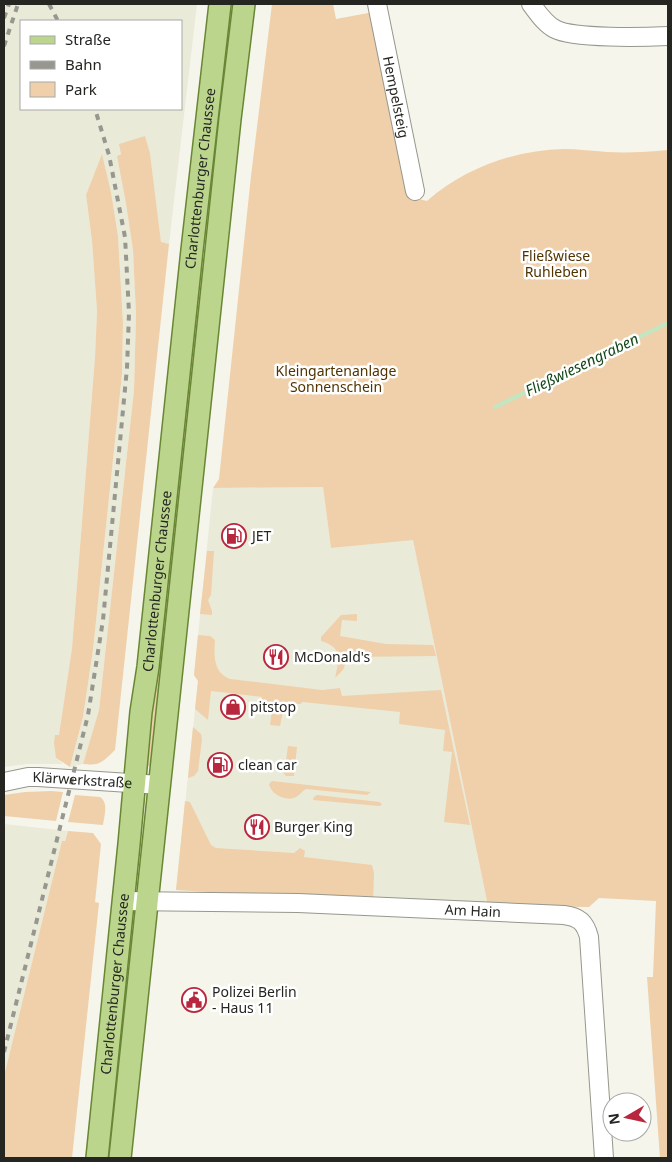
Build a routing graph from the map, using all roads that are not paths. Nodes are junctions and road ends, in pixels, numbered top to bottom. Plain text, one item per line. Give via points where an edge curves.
1 (220, 4) edge
2 (244, 4) edge
3 (378, 4) edge
4 (531, 4) edge
5 (668, 36) edge
6 (415, 191) dead end
7 (4, 782) edge
8 (134, 783) junction
9 (160, 785) junction
10 (148, 900) junction
11 (123, 901) junction
12 (97, 1158) edge
13 (120, 1158) edge
14 (604, 1158) edge

1 - 8 main road, Charlottenburger Chaussee
2 - 9 main road, Charlottenburger Chaussee
3 - 6 street, Hempelsteig
4 - 5 street via 548,24 564,33
7 - 8 street, Klärwerkstraße via 28,777
8 - 9 street, Klärwerkstraße
8 - 11 main road, Charlottenburger Chaussee
9 - 10 main road, Charlottenburger Chaussee
10 - 11 street, Am Hain
10 - 13 main road, Charlottenburger Chaussee
10 - 14 street, Am Hain via 298,903 573,916 580,919 589,937
11 - 12 main road, Charlottenburger Chaussee

